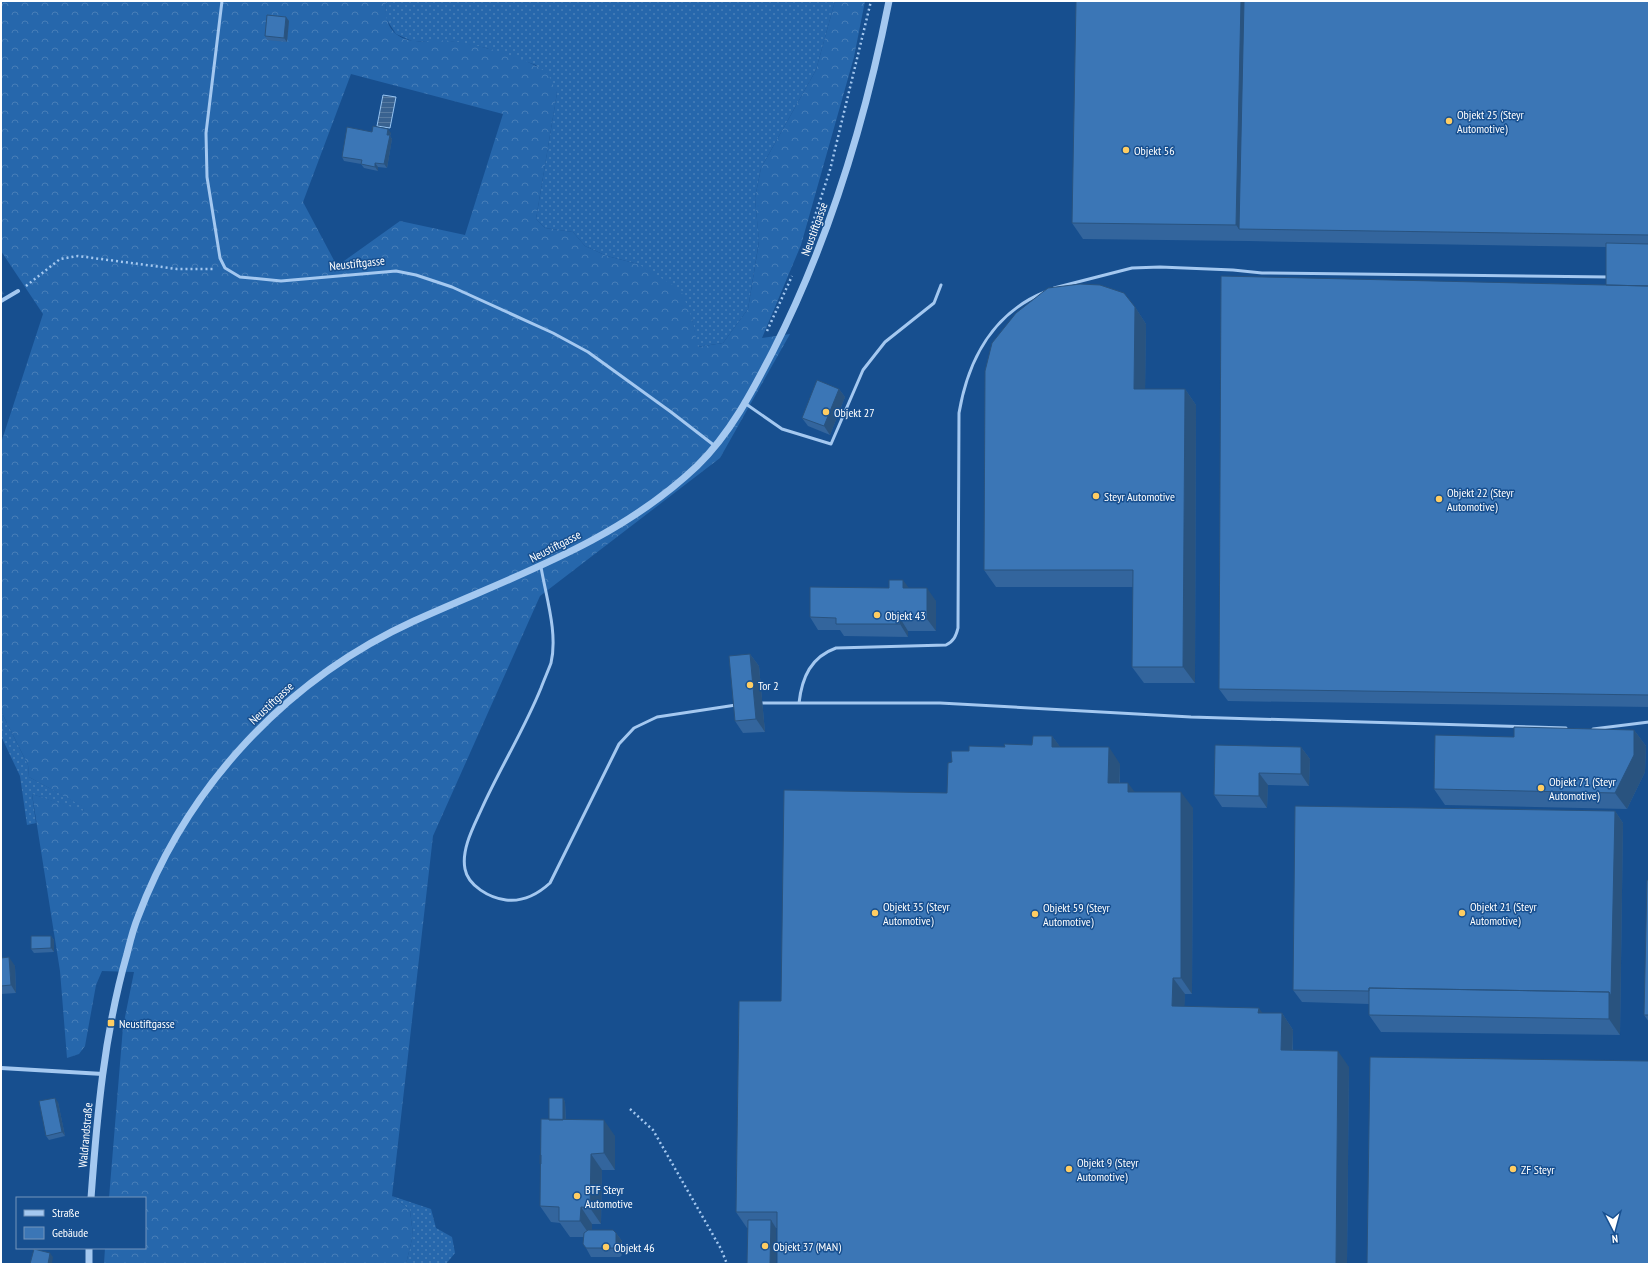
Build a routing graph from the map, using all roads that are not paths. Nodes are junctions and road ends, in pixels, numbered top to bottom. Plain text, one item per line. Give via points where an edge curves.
1 (222, 1) edge
2 (889, 1) edge
3 (1609, 277) edge
4 (941, 286) dead end
5 (18, 291) road end
6 (1, 301) edge
7 (746, 404) junction
8 (715, 446) junction
9 (541, 567) junction
10 (762, 703) dead end
11 (799, 703) junction
12 (741, 704) edge
13 (1649, 722) edge
14 (1571, 728) edge
15 (1586, 729) edge
16 (1, 1068) edge
17 (103, 1074) junction
18 (91, 1197) edge
19 (89, 1249) edge
20 (88, 1264) edge

1 - 8 lane, Neustiftgasse via 206,134 207,177 220,258 225,268 240,277 281,280 396,271 452,287 588,352
2 - 7 street, Neustiftgasse via 870,88 841,186 791,316
3 - 11 lane via 1262,273 1160,267 1132,268 1062,285 1030,298 1007,314 992,332 973,361 964,388 959,412 956,636 946,645 836,648 823,652 805,677
4 - 7 lane via 934,303 885,342 863,370 831,444 782,429
5 - 6 street
7 - 8 street, Neustiftgasse
8 - 9 street, Neustiftgasse via 657,499 601,536
9 - 12 lane via 554,644 550,664 532,711 470,832 464,861 465,870 479,889 497,898 515,901 540,892 550,883 619,744 634,728 657,717
9 - 17 street, Neustiftgasse via 411,622 354,653 292,697 238,750 182,826 137,918 115,995
10 - 11 lane
11 - 14 lane via 940,704 1191,717
13 - 15 lane
16 - 17 street
17 - 18 street, Waldrandstraße
19 - 20 street

